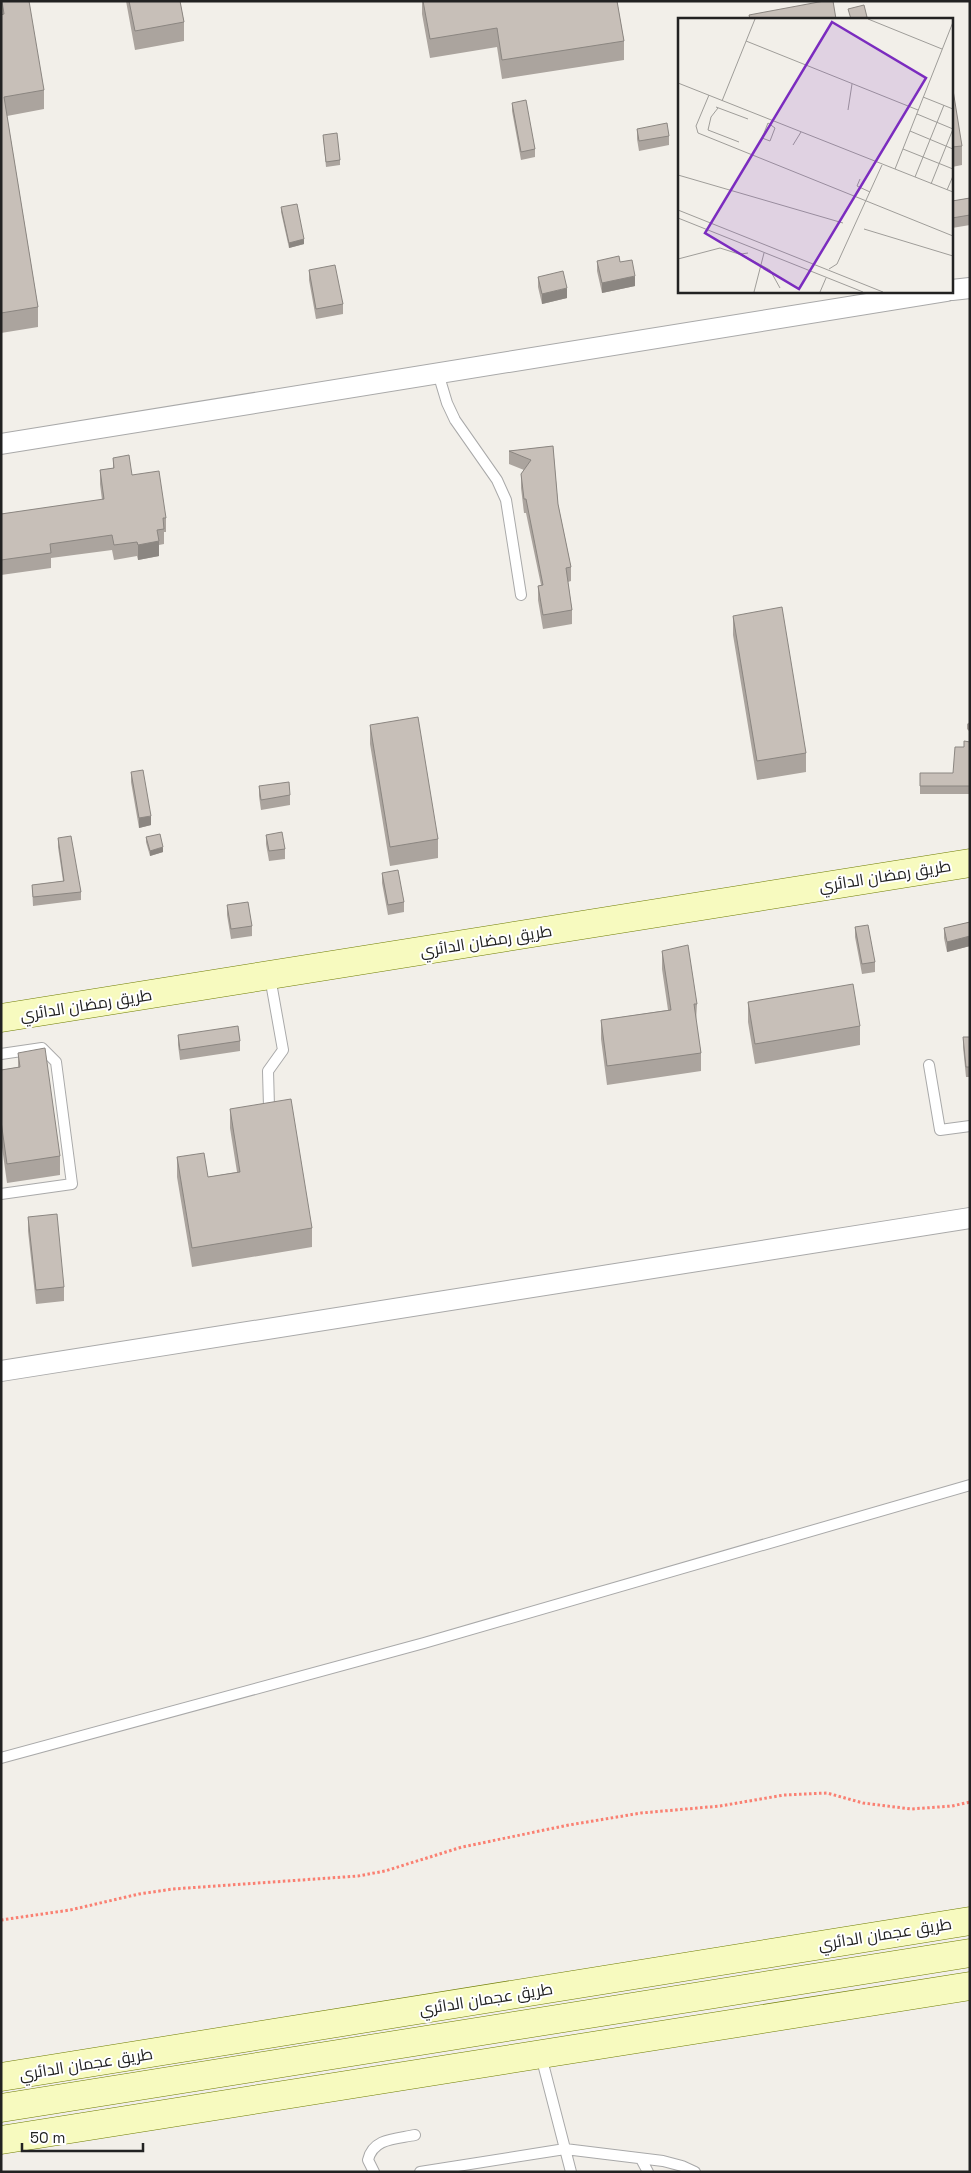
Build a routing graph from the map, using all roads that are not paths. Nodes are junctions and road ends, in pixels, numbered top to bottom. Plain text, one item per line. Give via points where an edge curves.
1 (970, 288) edge
2 (954, 290) edge
3 (941, 292) edge
4 (438, 374) junction
5 (1, 444) edge
6 (521, 595) dead end
7 (970, 863) edge
8 (270, 976) junction
9 (1, 1018) edge
10 (1, 1054) edge
11 (929, 1065) dead end
12 (269, 1107) edge
13 (970, 1126) edge
14 (1, 1194) edge
15 (970, 1218) edge
16 (1, 1371) edge
17 (970, 1485) edge
18 (1, 1758) edge
19 (970, 1921) edge
20 (970, 1953) edge
21 (970, 1986) edge
22 (540, 2056) junction
23 (1, 2077) edge
24 (1, 2108) edge
25 (415, 2135) dead end
26 (1, 2140) edge
27 (565, 2149) junction
28 (641, 2159) junction
29 (374, 2172) edge
30 (420, 2172) edge
31 (571, 2172) edge
32 (648, 2172) edge
33 (695, 2172) edge

1 - 2 street
3 - 4 street
4 - 5 street
4 - 6 lane via 455,420 497,480 506,500
7 - 8 main road, طريق رمضان الدائري
8 - 9 main road, طريق رمضان الدائري
8 - 12 lane via 282,1050 268,1070
10 - 14 lane via 42,1048 56,1062 72,1184
11 - 13 lane via 940,1130
15 - 16 street
17 - 18 lane via 433,1640
19 - 23 main road, طريق عجمان الدائري
20 - 24 main road, طريق عجمان الدائري
21 - 22 main road
22 - 26 main road
22 - 27 lane
25 - 29 lane via 376,2144 368,2160
27 - 28 lane
27 - 30 lane
27 - 31 lane
28 - 32 lane
28 - 33 lane via 673,2163

